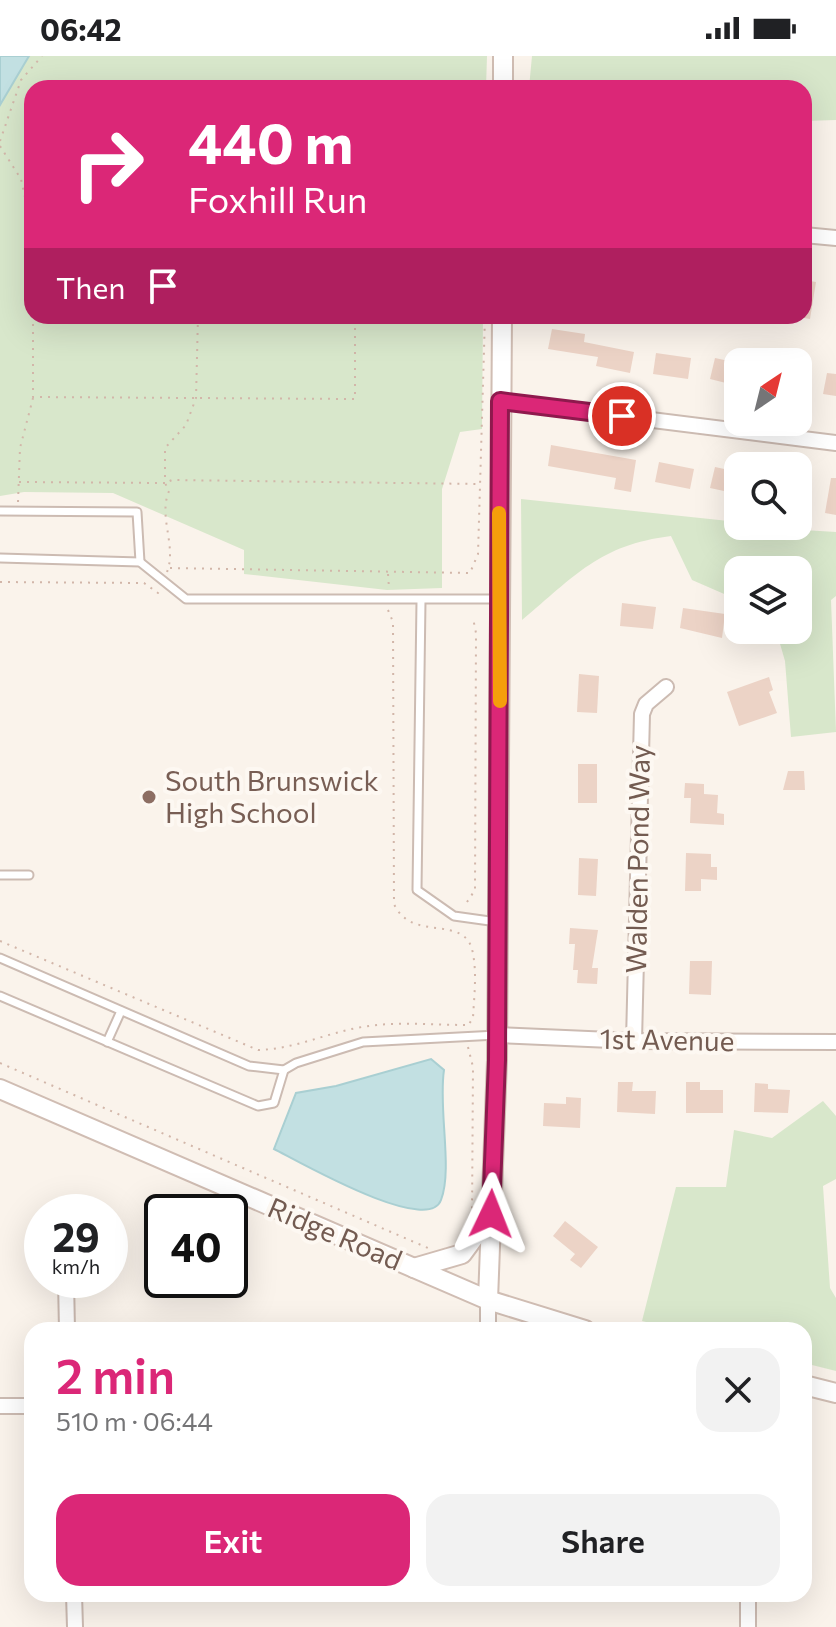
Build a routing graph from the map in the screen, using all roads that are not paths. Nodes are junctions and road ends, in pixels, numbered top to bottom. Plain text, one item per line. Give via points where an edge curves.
1 (503, 56) edge
2 (503, 80) edge
3 (812, 236) edge
4 (836, 238) edge
5 (502, 324) edge
6 (500, 401) junction
7 (836, 443) edge
8 (0, 511) edge
9 (0, 558) edge
10 (140, 562) junction
11 (501, 599) junction
12 (421, 601) junction
13 (666, 687) dead end
14 (0, 875) edge
15 (29, 875) dead end
16 (498, 923) junction
17 (0, 958) edge
18 (0, 996) edge
19 (121, 1011) junction
20 (497, 1035) junction
21 (634, 1041) junction
22 (107, 1042) junction
23 (836, 1042) edge
24 (284, 1070) junction
25 (0, 1089) edge
26 (491, 1214) junction
27 (414, 1268) junction
28 (66, 1298) edge
29 (488, 1300) junction
30 (67, 1322) edge
31 (488, 1322) edge
32 (559, 1322) edge
33 (812, 1387) edge
34 (836, 1393) edge
35 (0, 1406) edge
36 (24, 1406) edge
37 (74, 1602) edge
38 (748, 1602) edge
39 (75, 1627) edge
40 (748, 1627) edge

1 - 2 street
3 - 4 street
5 - 6 street
6 - 7 street
6 - 11 street
8 - 10 lane via 137,512
9 - 10 lane
10 - 12 lane via 186,599
11 - 12 lane
11 - 16 street
12 - 16 lane via 417,890 454,916
13 - 21 street, Walden Pond Way via 642,714
14 - 15 lane
16 - 20 street
17 - 19 lane
18 - 22 lane
19 - 22 lane
19 - 24 lane via 249,1066
20 - 21 street, 1st Avenue
20 - 24 lane via 363,1042
20 - 26 street
21 - 23 street, 1st Avenue
22 - 24 lane via 258,1106 274,1103
25 - 27 street, Ridge Road
26 - 27 street via 462,1254
26 - 29 street
27 - 29 street, Ridge Road
28 - 30 street
29 - 31 street
29 - 32 street, Ridge Road
33 - 34 street
35 - 36 street
37 - 39 street
38 - 40 street

